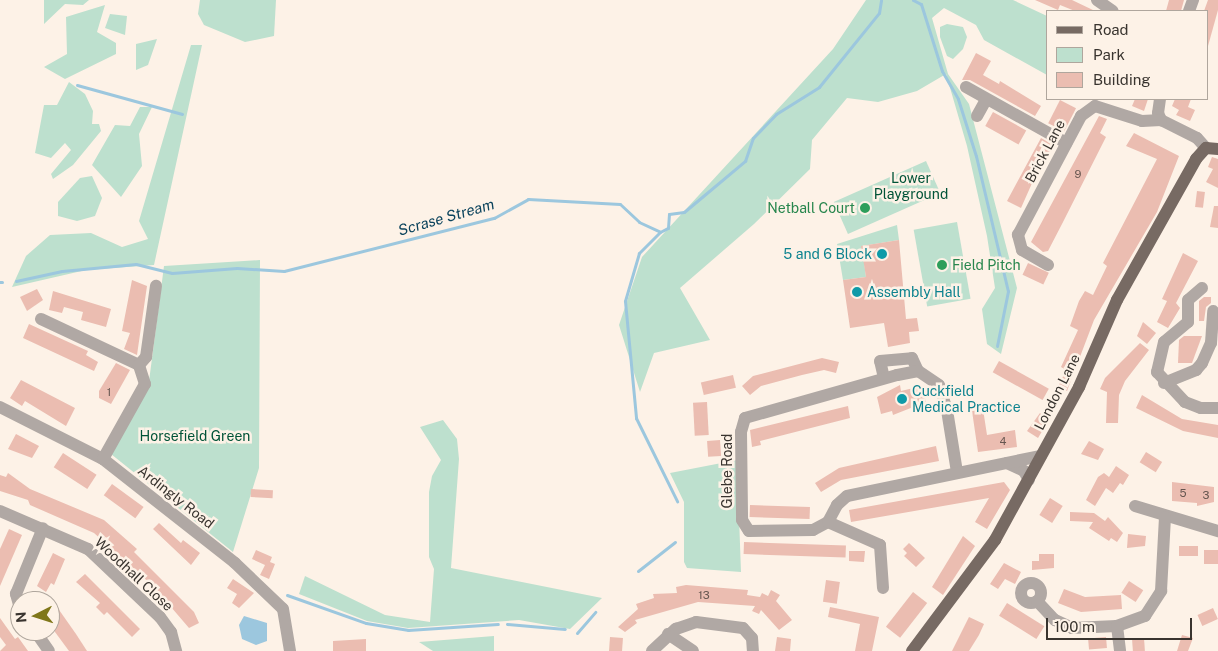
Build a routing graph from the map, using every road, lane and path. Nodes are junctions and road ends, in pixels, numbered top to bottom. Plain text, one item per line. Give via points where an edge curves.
1 (1097, 0) edge
2 (1112, 10) edge
3 (966, 87) dead end
4 (986, 100) junction
5 (1160, 100) edge
6 (977, 116) dead end
7 (1161, 120) junction
8 (1066, 143) junction
9 (1212, 148) edge
10 (1048, 265) dead end
11 (156, 286) dead end
12 (1202, 288) dead end
13 (1213, 311) dead end
14 (41, 318) dead end
15 (139, 365) junction
16 (1164, 383) junction
17 (0, 407) edge
18 (1218, 408) edge
19 (1041, 456) junction
20 (103, 459) junction
21 (1007, 463) junction
22 (957, 472) junction
23 (1029, 480) junction
24 (1135, 506) dead end
25 (0, 511) edge
26 (1165, 516) junction
27 (828, 522) junction
28 (43, 528) junction
29 (1218, 530) edge
30 (883, 588) dead end
31 (17, 591) edge
32 (1037, 601) dead end
33 (1117, 626) junction
34 (668, 634) junction
35 (176, 651) edge
36 (290, 651) edge
37 (652, 651) edge
38 (693, 651) edge
39 (753, 651) edge
40 (912, 651) edge
41 (1120, 651) edge

1 - 2 street
3 - 4 street
4 - 6 street
4 - 8 street
5 - 7 street via 1158,113
7 - 8 street, Brick Lane via 1142,121 1095,106 1081,116
7 - 9 street
8 - 10 street, Brick Lane via 1018,235 1022,250
9 - 19 main road, London Lane via 1196,159 1117,300 1078,387
11 - 15 street via 146,357
12 - 16 street via 1188,300 1188,322 1168,336 1161,350 1157,372
13 - 16 street via 1211,343 1202,363 1196,370
14 - 15 street
15 - 20 street via 144,384
16 - 18 street via 1190,405
17 - 20 street, Ardingly Road
19 - 21 street
19 - 23 main road, London Lane
20 - 36 street, Ardingly Road via 152,494 274,598 287,621
21 - 22 street
21 - 23 street via 1024,471
22 - 27 street via 847,496 837,505
22 - 27 street, Glebe Road via 943,394 932,377 918,370 755,412 742,425 744,527 749,531 813,530
23 - 40 main road, London Lane via 970,577
24 - 26 street
25 - 28 street, Woodhall Close
26 - 29 street
26 - 33 street via 1158,597 1145,616
27 - 30 street via 880,545
28 - 31 street
28 - 35 street, Woodhall Close via 94,555 160,618 173,637
32 - 33 street via 1056,620 1072,628
33 - 41 street
34 - 37 street
34 - 38 street
34 - 39 street via 696,622 733,625 748,632

